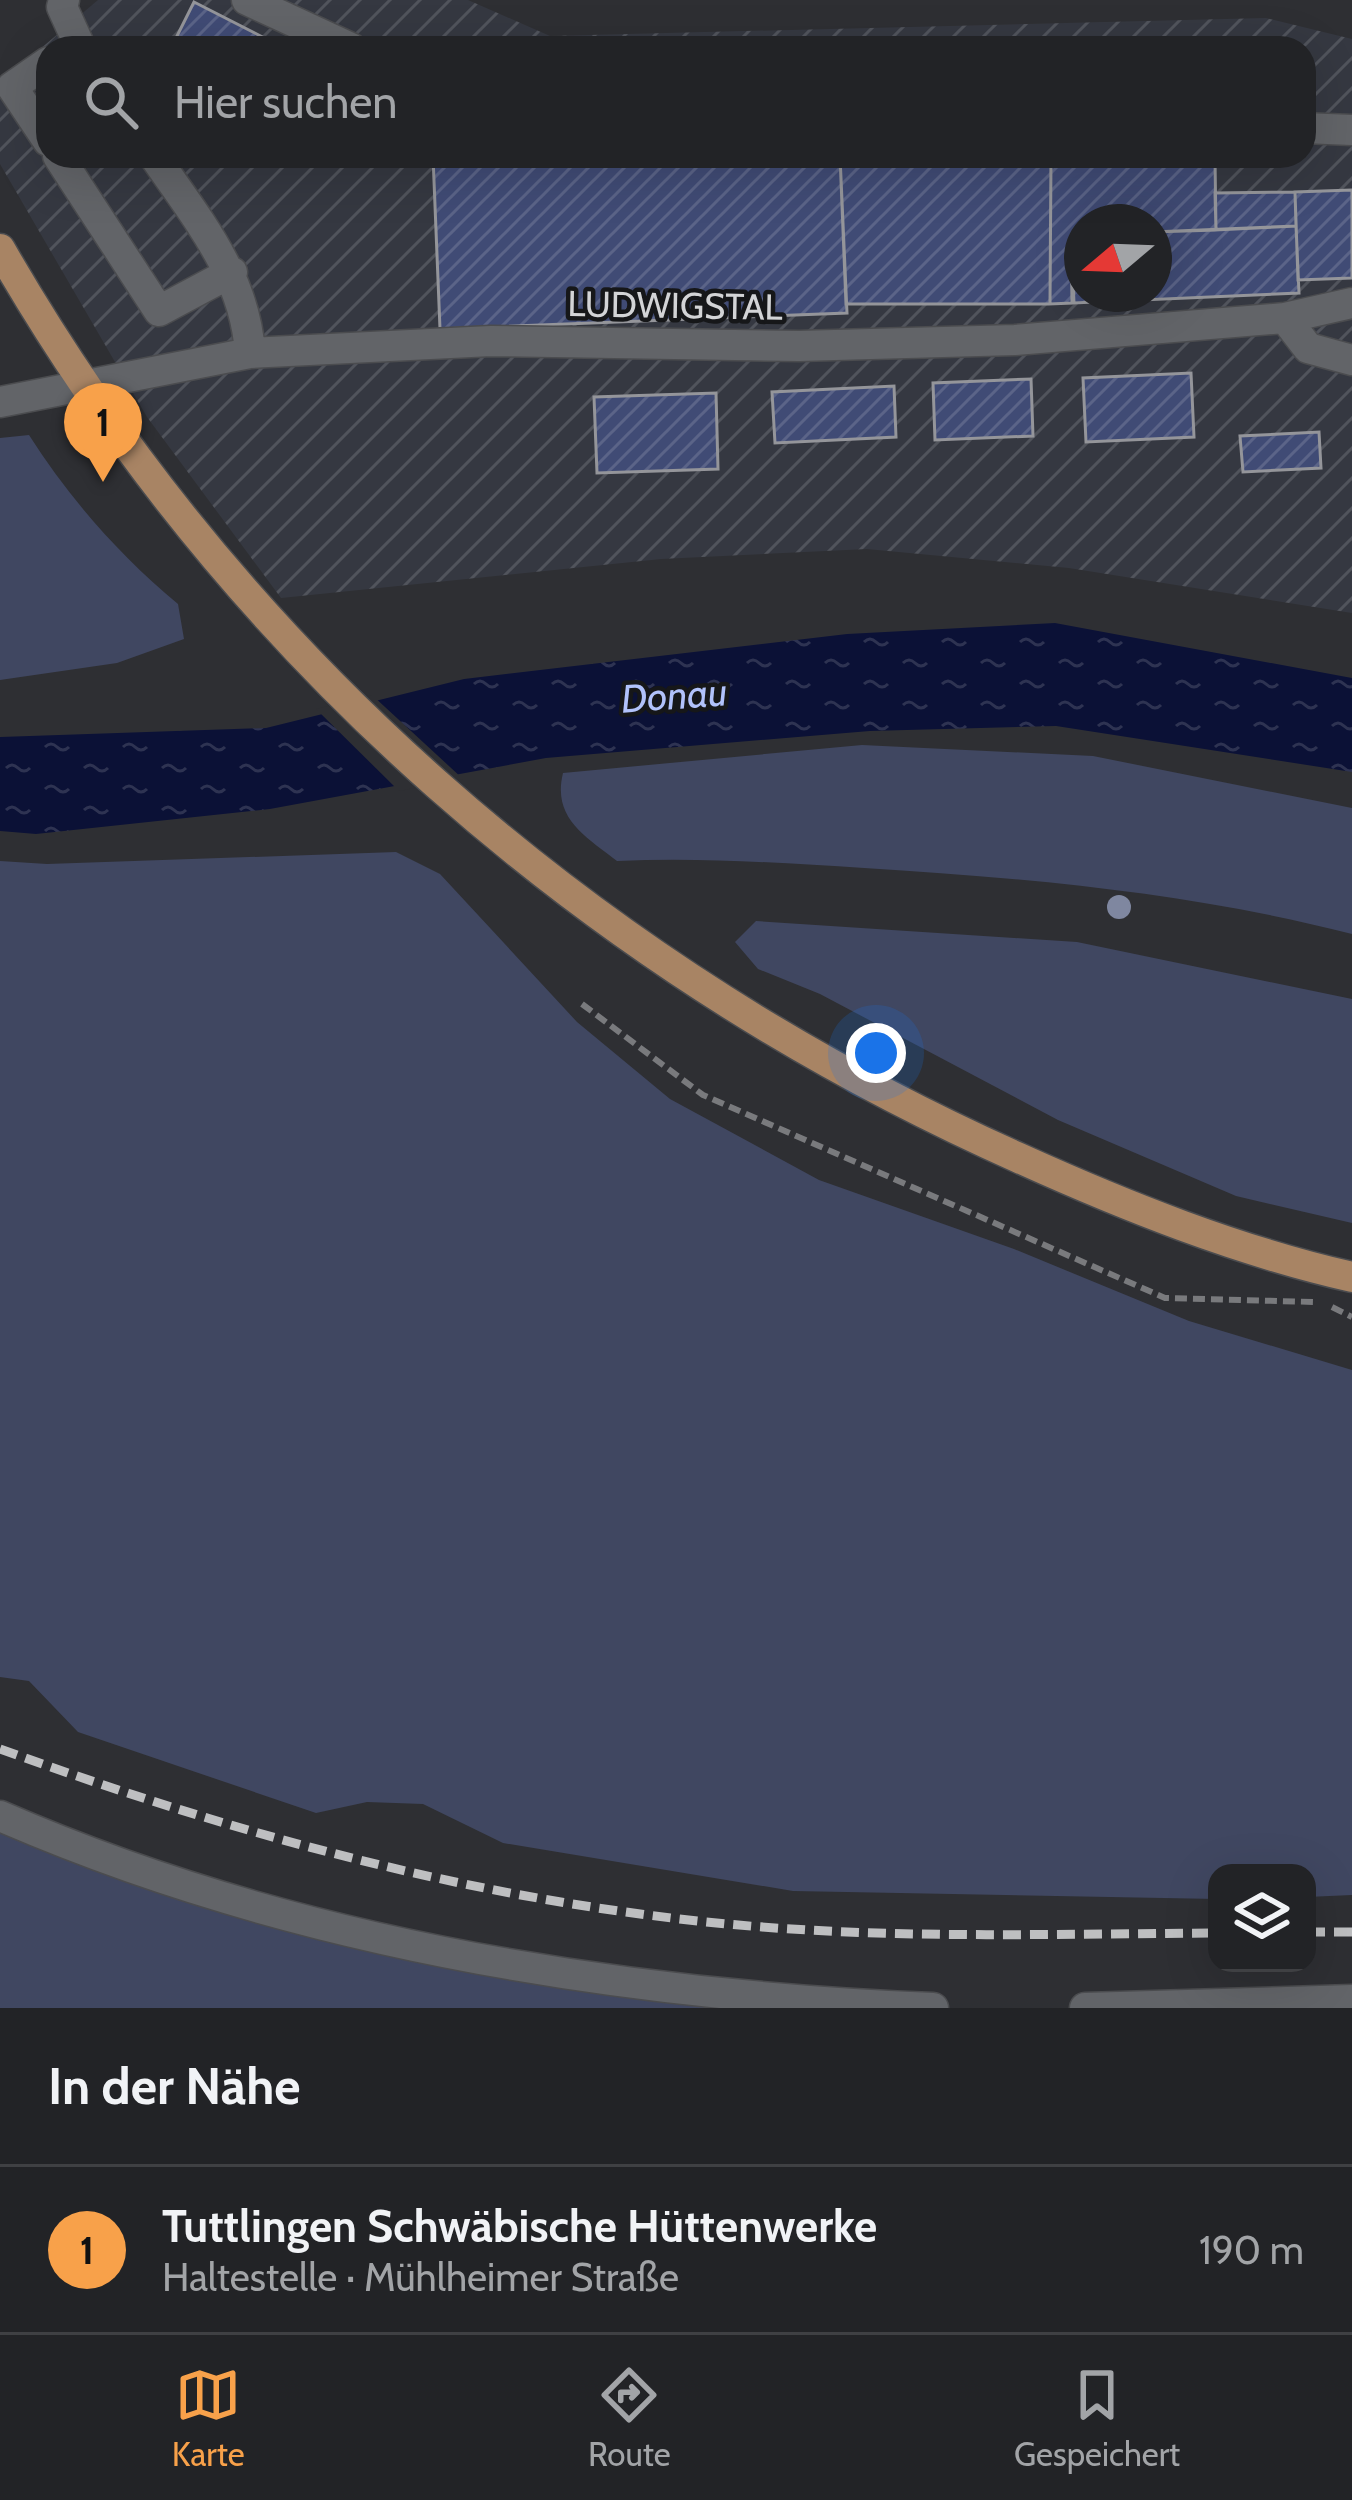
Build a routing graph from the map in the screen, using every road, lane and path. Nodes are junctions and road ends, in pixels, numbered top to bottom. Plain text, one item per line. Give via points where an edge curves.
1 (64, 0) edge
2 (247, 0) edge
3 (72, 36) edge
4 (325, 36) edge
5 (36, 70) edge
6 (36, 123) edge
7 (1316, 128) edge
8 (1352, 130) edge
9 (66, 168) edge
10 (162, 168) edge
11 (0, 249) edge
12 (232, 272) junction
13 (1352, 303) edge
14 (1285, 318) junction
15 (250, 353) junction
16 (1352, 360) edge
17 (84, 389) junction
18 (0, 402) edge
19 (582, 1004) dead end
20 (1352, 1277) edge
21 (1352, 1317) edge
22 (0, 1816) edge
23 (1352, 2000) edge
24 (933, 2008) edge
25 (1085, 2008) edge

1 - 3 street
2 - 4 street
5 - 6 street via 12,87
7 - 8 street
9 - 12 street via 159,311
10 - 12 street
11 - 17 main road
12 - 15 street via 248,314
13 - 14 street, LUDWIGSTAL
14 - 15 street, LUDWIGSTAL via 1015,340 491,341
14 - 16 street via 1308,348
15 - 17 street, LUDWIGSTAL
17 - 18 street, LUDWIGSTAL
17 - 20 main road via 175,512 375,732 500,843 662,964 928,1118 1102,1194
19 - 21 path via 704,1095 1165,1298 1323,1302
22 - 24 street via 260,1912 596,1978
23 - 25 street

